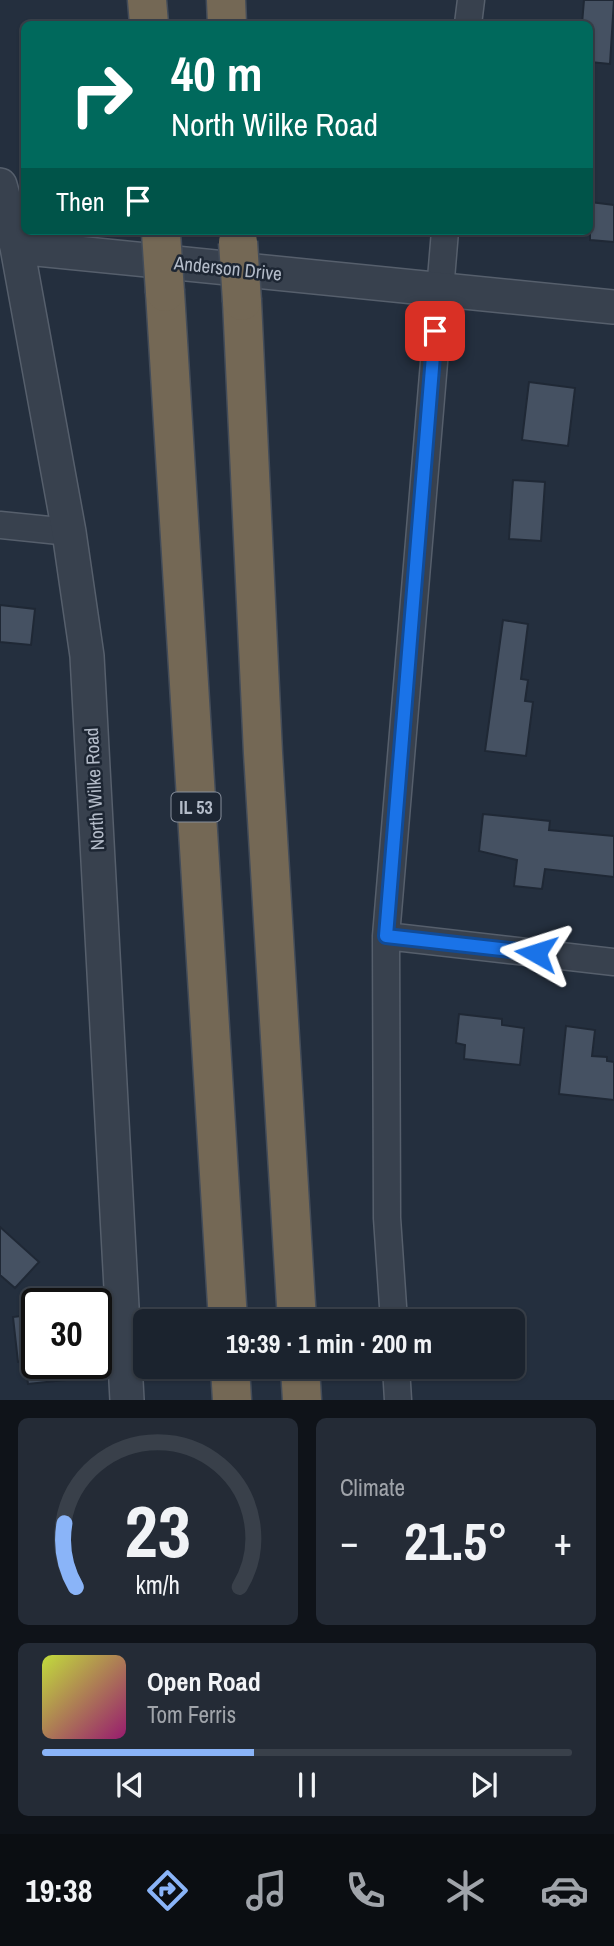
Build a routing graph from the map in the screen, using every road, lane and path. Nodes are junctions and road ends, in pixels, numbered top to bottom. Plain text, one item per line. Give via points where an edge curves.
1 (148, 0) edge
2 (226, 0) edge
3 (471, 0) edge
4 (149, 21) edge
5 (227, 21) edge
6 (468, 21) edge
7 (0, 186) edge
8 (161, 235) edge
9 (444, 235) edge
10 (238, 236) edge
11 (17, 247) junction
12 (438, 287) junction
13 (614, 307) edge
14 (0, 525) edge
15 (69, 532) junction
16 (386, 936) junction
17 (614, 962) edge
18 (227, 1309) edge
19 (296, 1309) edge
20 (393, 1309) edge
21 (231, 1379) edge
22 (301, 1379) edge
23 (397, 1379) edge
24 (127, 1400) edge
25 (232, 1400) edge
26 (302, 1400) edge
27 (398, 1400) edge

1 - 4 highway
2 - 5 highway
3 - 6 street
7 - 11 street, North Wilke Road
8 - 18 highway, IL 53, bridge
9 - 12 street
10 - 19 highway, bridge
11 - 12 street, Anderson Drive
11 - 15 street, North Wilke Road
12 - 13 street, Anderson Drive
12 - 16 street
14 - 15 street
15 - 24 street, North Wilke Road via 87,656
16 - 17 street
16 - 20 street via 387,1218
21 - 25 highway
22 - 26 highway
23 - 27 street

